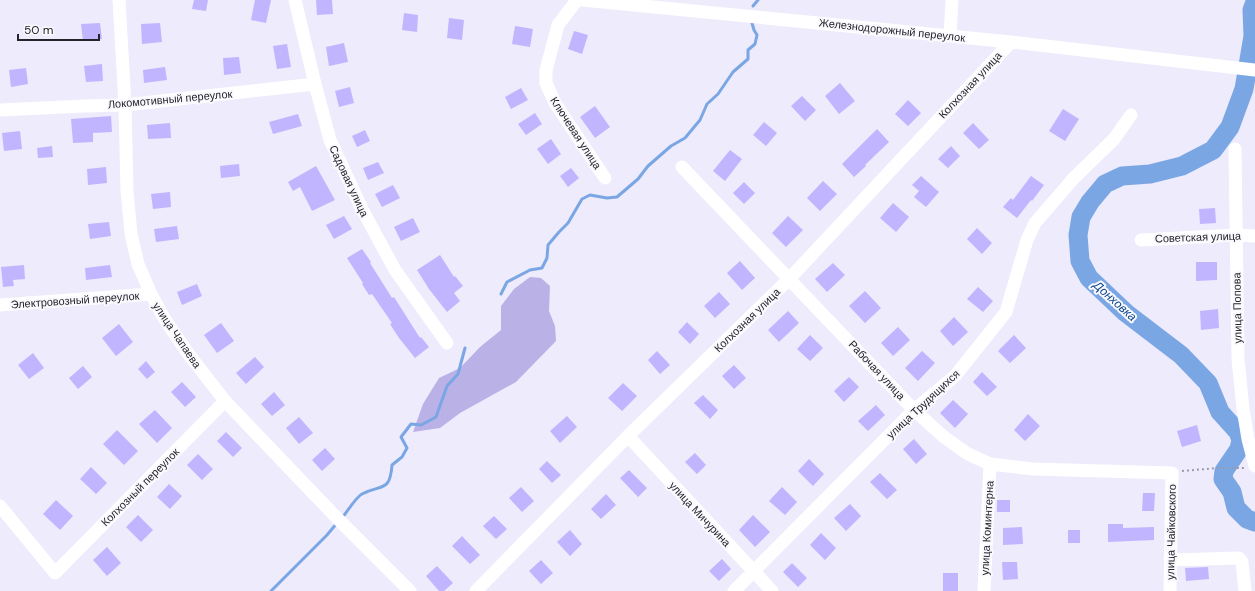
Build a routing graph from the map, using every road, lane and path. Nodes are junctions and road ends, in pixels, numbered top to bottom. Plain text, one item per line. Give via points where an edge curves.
1 (120, 0) edge
2 (295, 0) edge
3 (577, 0) edge
4 (582, 0) edge
5 (952, 0) edge
6 (606, 1) edge
7 (950, 36) junction
8 (1011, 42) junction
9 (1255, 70) edge
10 (315, 84) junction
11 (125, 105) junction
12 (0, 110) edge
13 (1131, 115) dead end
14 (1235, 149) dead end
15 (682, 166) dead end
16 (606, 178) dead end
17 (1236, 235) junction
18 (1255, 236) edge
19 (1141, 240) dead end
20 (790, 278) junction
21 (151, 294) junction
22 (0, 305) edge
23 (447, 343) dead end
24 (225, 401) junction
25 (914, 410) junction
26 (628, 436) junction
27 (990, 464) junction
28 (1255, 466) edge
29 (1236, 468) dead end
30 (1172, 473) junction
31 (0, 506) edge
32 (1170, 560) junction
33 (753, 571) junction
34 (410, 591) edge
35 (476, 591) edge
36 (734, 591) edge
37 (772, 591) edge
38 (984, 591) edge
39 (1170, 591) edge
40 (1245, 591) edge

1 - 11 street, улица Чапаева
2 - 10 street, Садовая улица
3 - 16 street, Ключевая улица via 558,25 546,70 546,83 555,103
4 - 6 street, Железнодорожный переулок
5 - 7 street
6 - 7 street, Железнодорожный переулок
7 - 8 street, Железнодорожный переулок
8 - 9 street, Железнодорожный переулок
8 - 20 street, Колхозная улица
10 - 11 street, Локомотивный переулок
10 - 23 street, Садовая улица via 330,140 362,209 395,270
11 - 12 street, Локомотивный переулок
11 - 21 street, улица Чапаева via 131,234 138,264
13 - 25 street, улица Трудящихся via 1114,139 1073,179 1035,223 1027,240 1006,312 955,376
14 - 17 street, улица Попова
15 - 20 street, Рабочая улица
17 - 18 street, Советская улица
17 - 19 street, Советская улица
17 - 28 street, улица Попова via 1238,359 1243,409
20 - 25 street, Рабочая улица
20 - 26 street, Колхозная улица
21 - 22 street, Электровозный переулок
21 - 24 street, улица Чапаева via 187,352
24 - 31 street, Колхозный переулок via 55,573
24 - 34 street, улица Чапаева
25 - 27 street, Рабочая улица via 944,437 968,454
25 - 33 street, улица Трудящихся
26 - 33 street, улица Мичурина
26 - 35 street, Колхозная улица
27 - 30 street, Рабочая улица via 1033,469
27 - 38 street, улица Коминтерна
29 - 30 path
30 - 32 street, улица Чайковского
32 - 39 street, улица Чайковского
32 - 40 street via 1239,558 1242,562
33 - 36 street, улица Трудящихся
33 - 37 street, улица Мичурина

